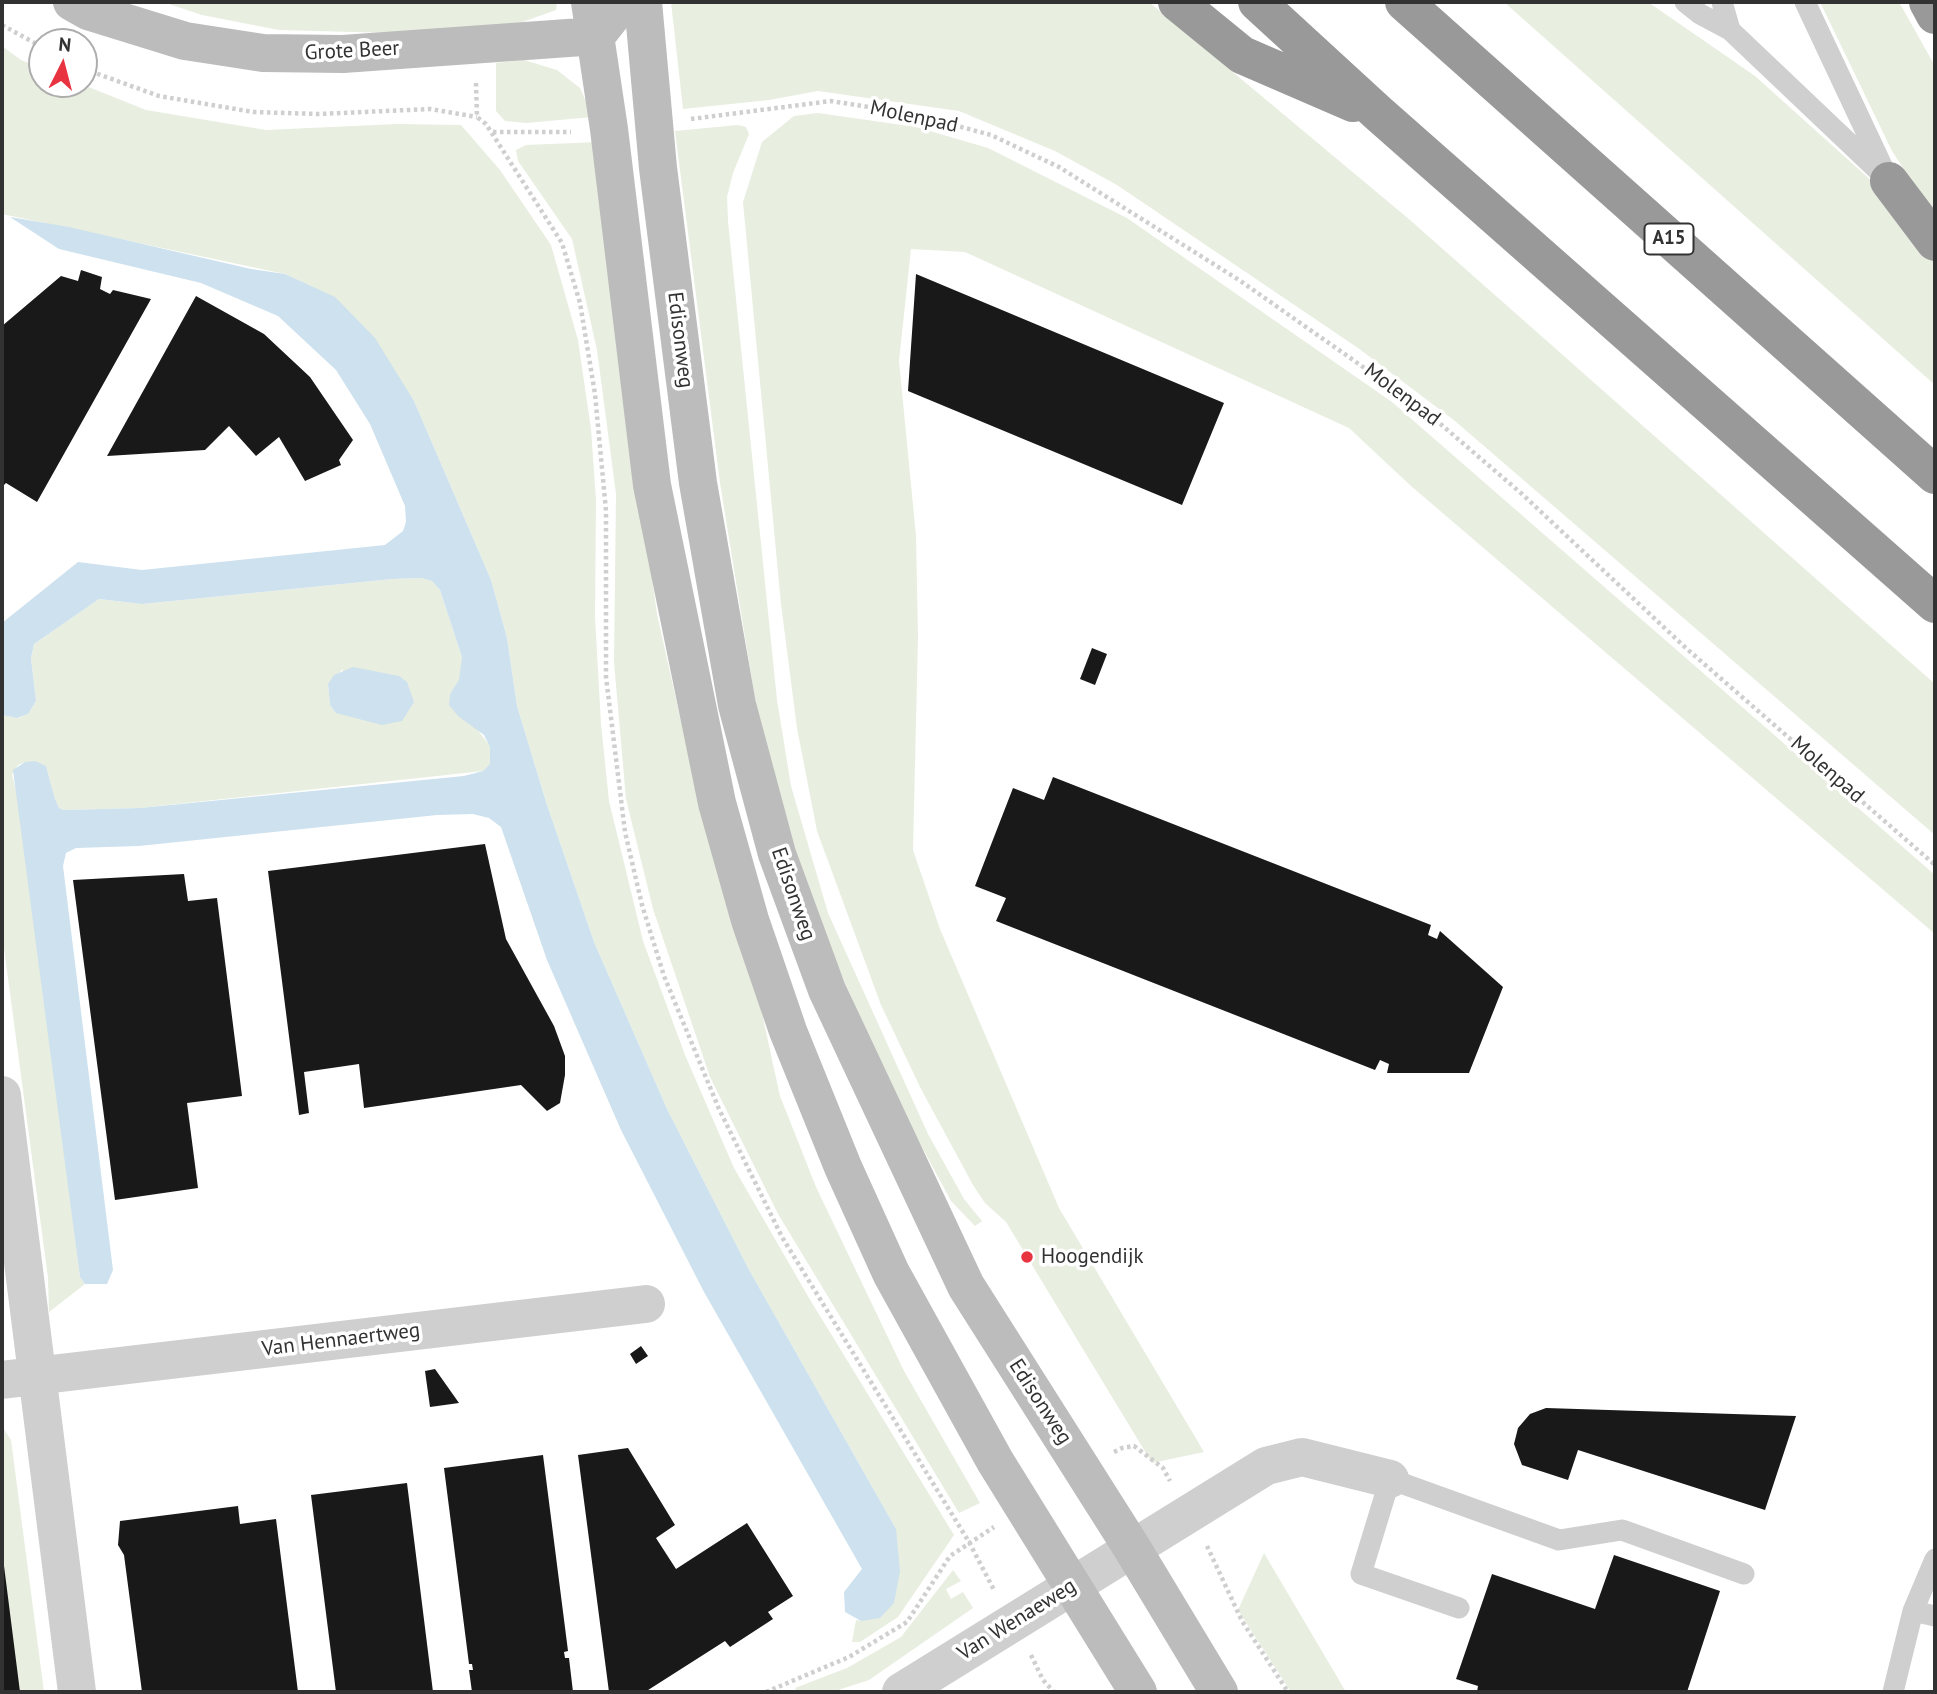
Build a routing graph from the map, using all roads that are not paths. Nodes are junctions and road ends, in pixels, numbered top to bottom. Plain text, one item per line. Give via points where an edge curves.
1 (72, 2) edge
2 (624, 2) edge
3 (643, 2) edge
4 (1177, 2) edge
5 (1257, 2) edge
6 (1404, 2) edge
7 (1685, 2) edge
8 (1722, 2) edge
9 (1805, 2) edge
10 (1928, 2) edge
11 (1935, 15) edge
12 (593, 19) edge
13 (1730, 30) junction
14 (1378, 113) junction
15 (1889, 181) junction
16 (1935, 242) edge
17 (1935, 475) edge
18 (1935, 604) edge
19 (2, 1095) edge
20 (646, 1304) dead end
21 (19, 1378) edge
22 (1390, 1479) junction
23 (1132, 1548) junction
24 (1935, 1559) edge
25 (1744, 1574) dead end
26 (1071, 1586) junction
27 (1459, 1608) dead end
28 (1913, 1611) junction
29 (1935, 1616) edge
30 (77, 1692) edge
31 (901, 1692) edge
32 (1138, 1692) edge
33 (1219, 1692) edge
34 (1893, 1692) edge

1 - 12 main road, Grote Beer via 185,41 263,53 344,54
2 - 12 main road
3 - 23 main road, Edisonweg via 658,169 698,483 737,705 777,854 827,990 966,1286
4 - 14 highway via 1241,55
5 - 14 highway
6 - 17 highway, A15
7 - 13 lane
8 - 13 lane
9 - 15 lane
10 - 11 highway
12 - 26 main road via 652,485 717,803 750,920 788,1031 891,1273 995,1461
13 - 15 lane
14 - 18 highway
15 - 16 highway
19 - 21 street
20 - 21 street, Van Hennaertweg
21 - 30 street
22 - 23 street, Van Wenaeweg via 1302,1457 1266,1466
22 - 25 lane via 1559,1540 1622,1530
22 - 27 lane via 1361,1574
23 - 26 street, Van Wenaeweg
23 - 33 main road, Edisonweg
24 - 28 lane
26 - 31 street, Van Wenaeweg
26 - 32 main road
28 - 29 lane
28 - 34 lane

